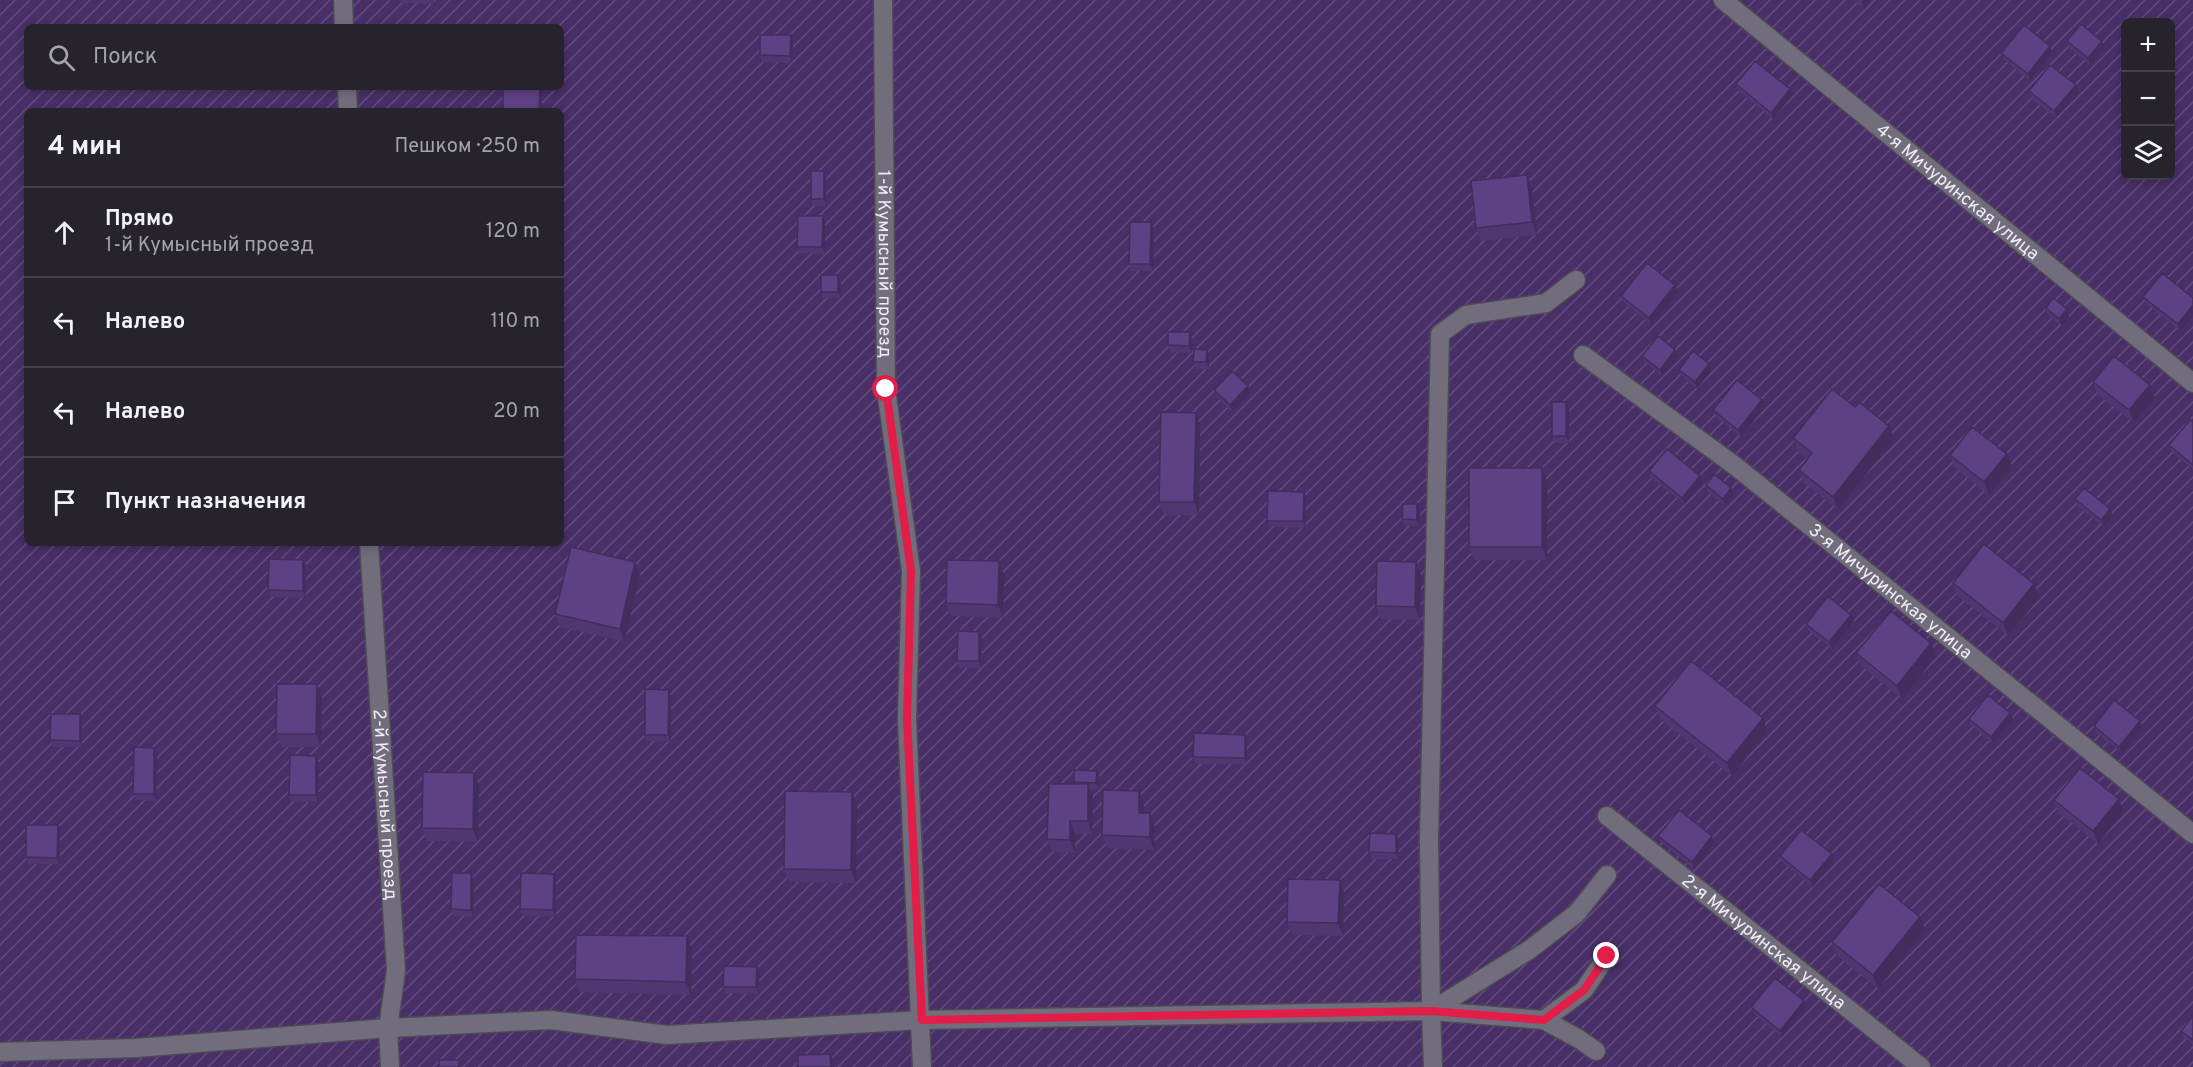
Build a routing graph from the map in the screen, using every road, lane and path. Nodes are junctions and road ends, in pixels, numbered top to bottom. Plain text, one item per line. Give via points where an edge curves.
1 (343, 0) edge
2 (883, 0) edge
3 (1723, 0) edge
4 (344, 24) edge
5 (347, 90) edge
6 (348, 108) edge
7 (1576, 280) dead end
8 (1583, 354) dead end
9 (2193, 382) edge
10 (369, 546) edge
11 (1607, 816) dead end
12 (2193, 834) edge
13 (1607, 875) dead end
14 (1607, 956) dead end
15 (1431, 1011) junction
16 (922, 1020) junction
17 (1544, 1020) junction
18 (388, 1028) junction
19 (1596, 1051) dead end
20 (0, 1052) edge
21 (390, 1067) edge
22 (922, 1067) edge
23 (1433, 1067) edge
24 (1921, 1067) edge

1 - 4 lane
2 - 16 lane, 1-й Кумысный проезд via 886,389 911,571 907,719
3 - 9 lane, 4-я Мичуринская улица
5 - 6 lane
7 - 15 lane via 1546,303 1466,315 1440,334 1429,839
8 - 12 lane, 3-я Мичуринская улица via 1734,465
10 - 18 lane, 2-й Кумысный проезд via 396,971
11 - 24 lane, 2-я Мичуринская улица
13 - 15 lane via 1569,919 1529,950
14 - 17 lane via 1584,990
15 - 16 lane
15 - 17 lane
15 - 23 lane
16 - 18 lane via 667,1035 551,1020
16 - 22 lane, 1-й Кумысный проезд
17 - 19 lane
18 - 20 lane via 136,1048
18 - 21 lane, 2-й Кумысный проезд

